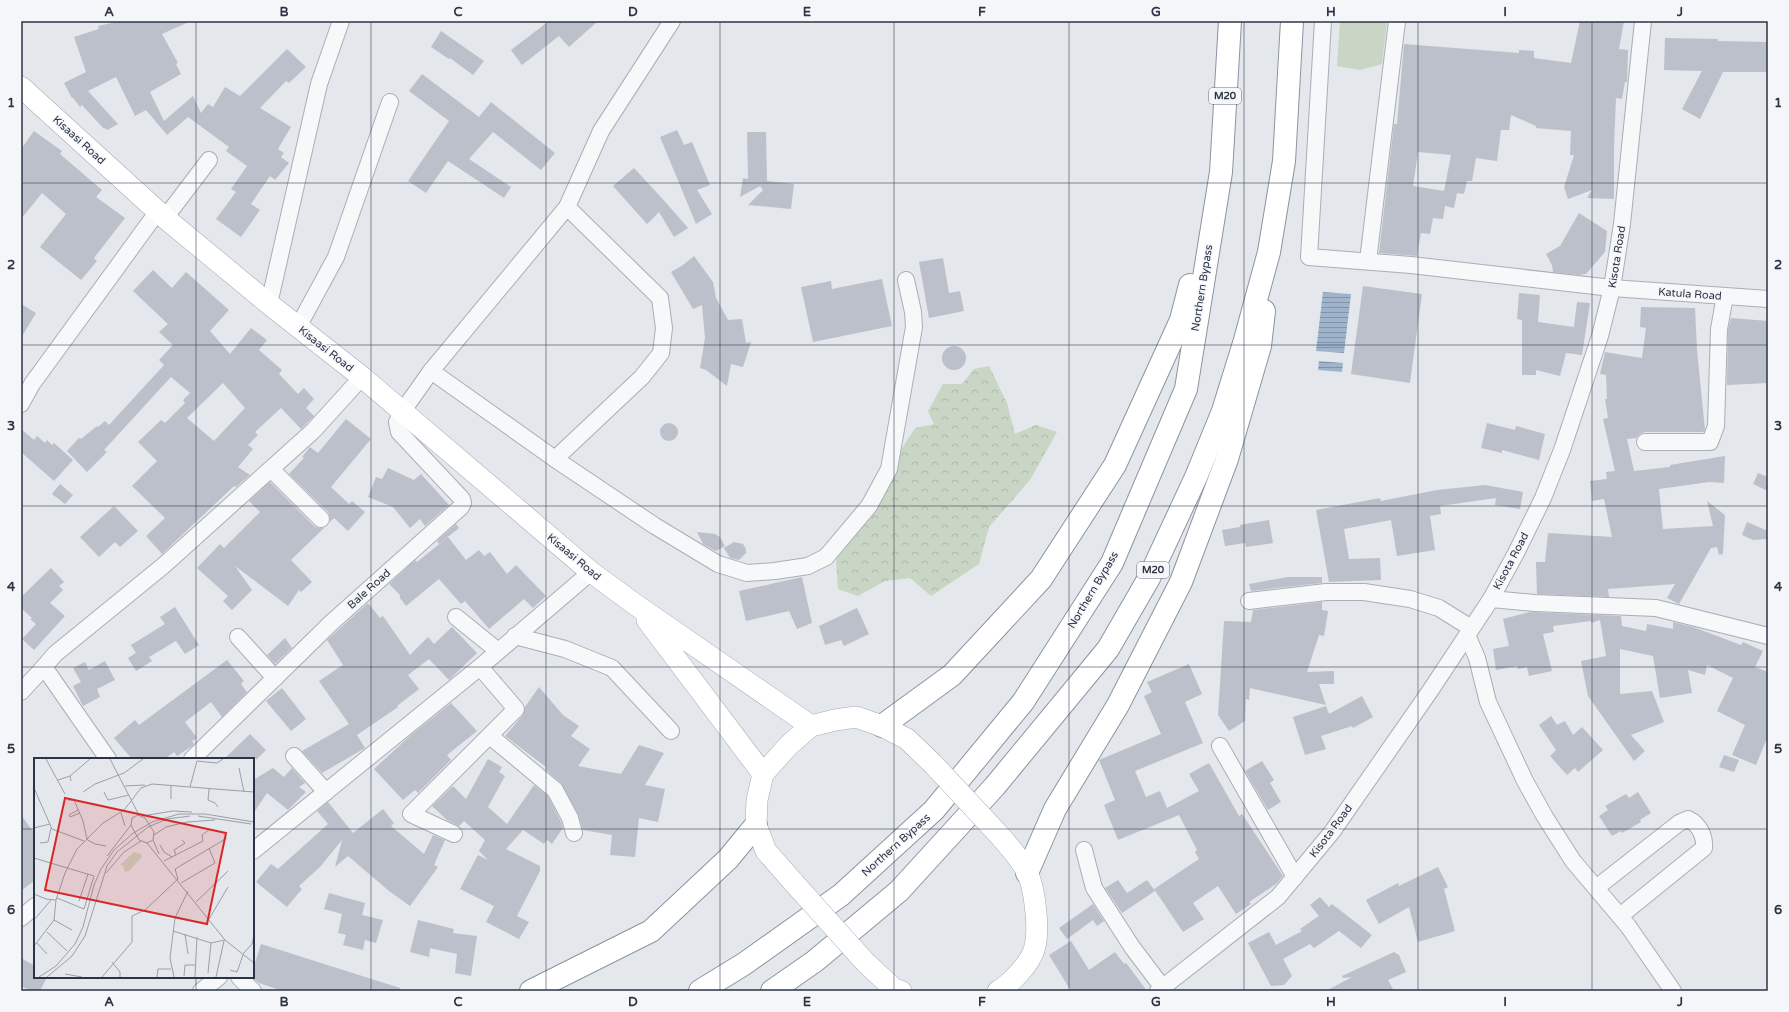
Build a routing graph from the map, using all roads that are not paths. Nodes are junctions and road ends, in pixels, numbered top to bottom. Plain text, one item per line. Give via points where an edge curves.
1 (341, 21) edge
2 (672, 21) edge
3 (1230, 21) edge
4 (1292, 21) edge
5 (1323, 21) edge
6 (1397, 21) edge
7 (1643, 21) edge
8 (21, 87) edge
9 (390, 102) dead end
10 (209, 160) dead end
11 (1221, 172) junction
12 (567, 207) junction
13 (161, 214) junction
14 (1269, 252) junction
15 (1368, 261) junction
16 (906, 280) dead end
17 (1612, 288) junction
18 (1725, 296) junction
19 (1768, 299) edge
20 (269, 304) junction
21 (298, 327) junction
22 (431, 372) junction
23 (362, 377) junction
24 (21, 404) edge
25 (402, 412) junction
26 (1645, 442) dead end
27 (555, 459) junction
28 (271, 469) junction
29 (321, 519) dead end
30 (591, 572) junction
31 (1491, 599) junction
32 (1249, 601) dead end
33 (636, 605) junction
34 (456, 617) dead end
35 (1469, 631) junction
36 (515, 636) junction
37 (1768, 636) edge
38 (238, 637) dead end
39 (498, 651) junction
40 (44, 667) junction
41 (480, 667) junction
42 (275, 678) junction
43 (21, 692) edge
44 (811, 726) junction
45 (882, 726) junction
46 (671, 731) dead end
47 (490, 736) junction
48 (1220, 746) dead end
49 (294, 756) dead end
50 (107, 758) edge
51 (193, 758) edge
52 (763, 774) junction
53 (326, 792) junction
54 (756, 825) junction
55 (574, 833) dead end
56 (454, 834) dead end
57 (254, 850) edge
58 (1084, 850) dead end
59 (1027, 873) junction
60 (1295, 877) junction
61 (1596, 888) junction
62 (34, 907) edge
63 (1620, 916) junction
64 (21, 918) edge
65 (218, 978) edge
66 (240, 978) edge
67 (1022, 982) edge
68 (1161, 989) edge
69 (200, 991) edge
70 (253, 991) edge
71 (531, 991) edge
72 (700, 991) edge
73 (772, 991) edge
74 (901, 991) edge
75 (998, 991) edge
76 (1673, 991) edge

1 - 20 street via 319,84
2 - 12 street via 601,131
3 - 11 highway, Northern Bypass / M20
4 - 14 highway, M20 via 1284,161
5 - 15 street, Katula Road via 1308,257
6 - 15 street
7 - 17 street, Kisota Road via 1622,224
8 - 13 main road, Kisaasi Road
9 - 21 street via 336,256
10 - 13 street
11 - 45 highway via 1181,320 1115,465 1041,579 952,675
11 - 72 highway, Northern Bypass / M20 via 1186,389 1112,563 1023,702 934,810 841,895 744,964
12 - 22 street
12 - 27 street via 660,298 664,328 661,353 642,377
13 - 20 main road, Kisaasi Road
13 - 24 street via 32,384
14 - 59 highway via 1260,346 1227,459 1181,582 1118,705 1055,809
14 - 73 highway, M20 via 1223,411 1200,470 1149,578 1108,649 995,786 900,891 815,961
15 - 17 street, Katula Road
16 - 27 street via 914,327 889,469 869,506 826,557 808,566 747,574 718,564 655,526
17 - 18 street, Katula Road
17 - 31 street, Kisota Road via 1600,336 1544,498
18 - 19 street, Katula Road
18 - 26 street via 1719,329 1716,426 1710,442
20 - 21 main road, Kisaasi Road
21 - 23 main road, Kisaasi Road
22 - 25 street
22 - 27 street
23 - 25 main road, Kisaasi Road
23 - 28 street via 313,431
25 - 30 main road, Kisaasi Road
25 - 42 street, Bale Road via 397,422 399,432 463,503 331,623
28 - 29 street
28 - 40 street via 163,566 55,654
30 - 33 main road, Kisaasi Road
30 - 36 street
31 - 35 street, Kisota Road
31 - 37 street via 1656,608
32 - 35 street via 1326,592 1364,592 1410,599 1439,608
33 - 44 main road, Kisaasi Road
33 - 52 main road, Kisaasi Road
34 - 39 street
35 - 60 street, Kisota Road via 1368,782
35 - 61 street via 1488,702 1525,781 1573,861
36 - 39 street
36 - 46 street via 565,649 612,668
38 - 42 street
39 - 41 street
40 - 43 street
40 - 50 street
41 - 47 street via 516,709
41 - 53 street
42 - 51 street, Bale Road
44 - 45 main road via 856,717
44 - 52 main road via 788,745
45 - 59 main road, bridge via 907,739 934,765 1001,837
47 - 55 street via 555,790 570,818
47 - 56 street via 411,814
48 - 60 street
49 - 53 street
52 - 54 main road via 757,800
53 - 57 street
54 - 71 highway via 728,859 652,931
54 - 74 main road, bridge via 766,851 866,963 894,989
58 - 68 street via 1094,888
59 - 67 main road via 1034,897 1036,926 1034,950
60 - 68 street, Kisota Road via 1278,897
61 - 63 street
61 - 63 street via 1679,823 1688,819 1693,821 1703,836 1704,848
62 - 64 street
63 - 76 street
65 - 69 street
66 - 70 street
67 - 75 main road

